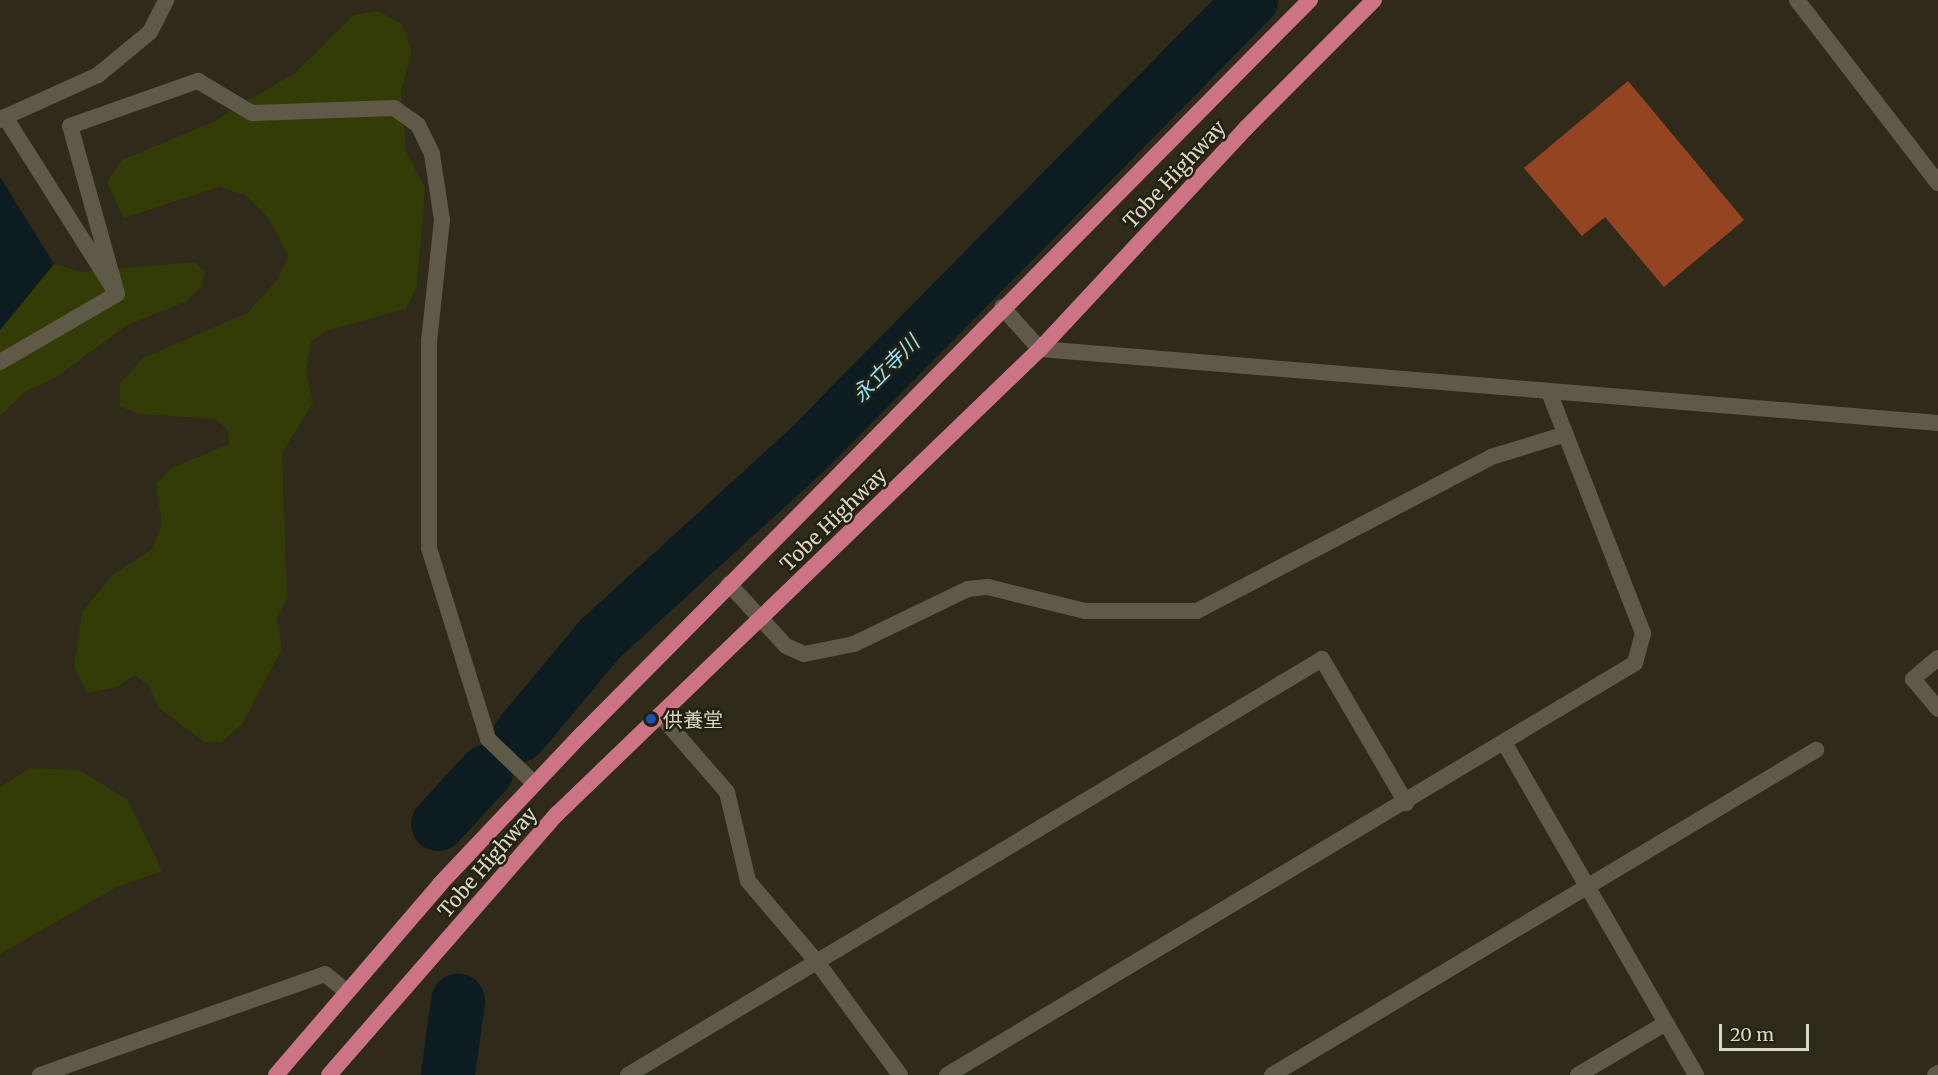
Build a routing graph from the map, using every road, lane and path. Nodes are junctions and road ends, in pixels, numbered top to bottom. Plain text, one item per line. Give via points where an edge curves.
1 (166, 0) edge
2 (1310, 0) edge
3 (1374, 0) edge
4 (1797, 0) edge
5 (3, 118) edge
6 (1938, 183) edge
7 (117, 294) junction
8 (1002, 307) junction
9 (1040, 349) junction
10 (0, 362) edge
11 (1550, 394) junction
12 (1938, 423) edge
13 (1566, 434) junction
14 (729, 584) junction
15 (760, 618) junction
16 (1938, 658) edge
17 (1938, 709) edge
18 (660, 715) junction
19 (1505, 744) junction
20 (1816, 750) dead end
21 (535, 784) junction
22 (1406, 803) junction
23 (1589, 886) junction
24 (817, 962) junction
25 (347, 992) junction
26 (1666, 1023) junction
27 (40, 1075) edge
28 (276, 1075) edge
29 (330, 1075) edge
30 (628, 1075) edge
31 (900, 1075) edge
32 (948, 1075) edge
33 (1272, 1075) edge
34 (1578, 1075) edge
35 (1695, 1075) edge

1 - 5 street via 150,32 98,75
2 - 8 highway, Tobe Highway
3 - 9 highway, Tobe Highway via 1246,128
4 - 6 street
5 - 7 street
7 - 10 street
7 - 21 street via 70,126 198,81 252,113 394,108 418,125 432,154 442,220 429,341 429,548 488,739
8 - 9 street
8 - 14 highway, Tobe Highway
9 - 11 street
9 - 15 highway, Tobe Highway
11 - 12 street
11 - 13 street
13 - 15 street via 1491,457 1197,611 1085,611 988,587 968,589 854,644 804,654 786,646
13 - 19 street via 1643,633 1635,663
14 - 15 street
14 - 21 highway, Tobe Highway
15 - 18 highway, Tobe Highway
16 - 17 street via 1913,679
18 - 24 street via 727,792 748,881
18 - 29 highway, Tobe Highway via 557,814
19 - 22 street
19 - 23 street
20 - 23 street
21 - 25 highway, Tobe Highway
22 - 24 street via 1322,659
22 - 32 street
23 - 26 street
23 - 33 street
24 - 30 street
24 - 31 street
25 - 27 street via 325,974
25 - 28 highway, Tobe Highway
26 - 34 street
26 - 35 street

